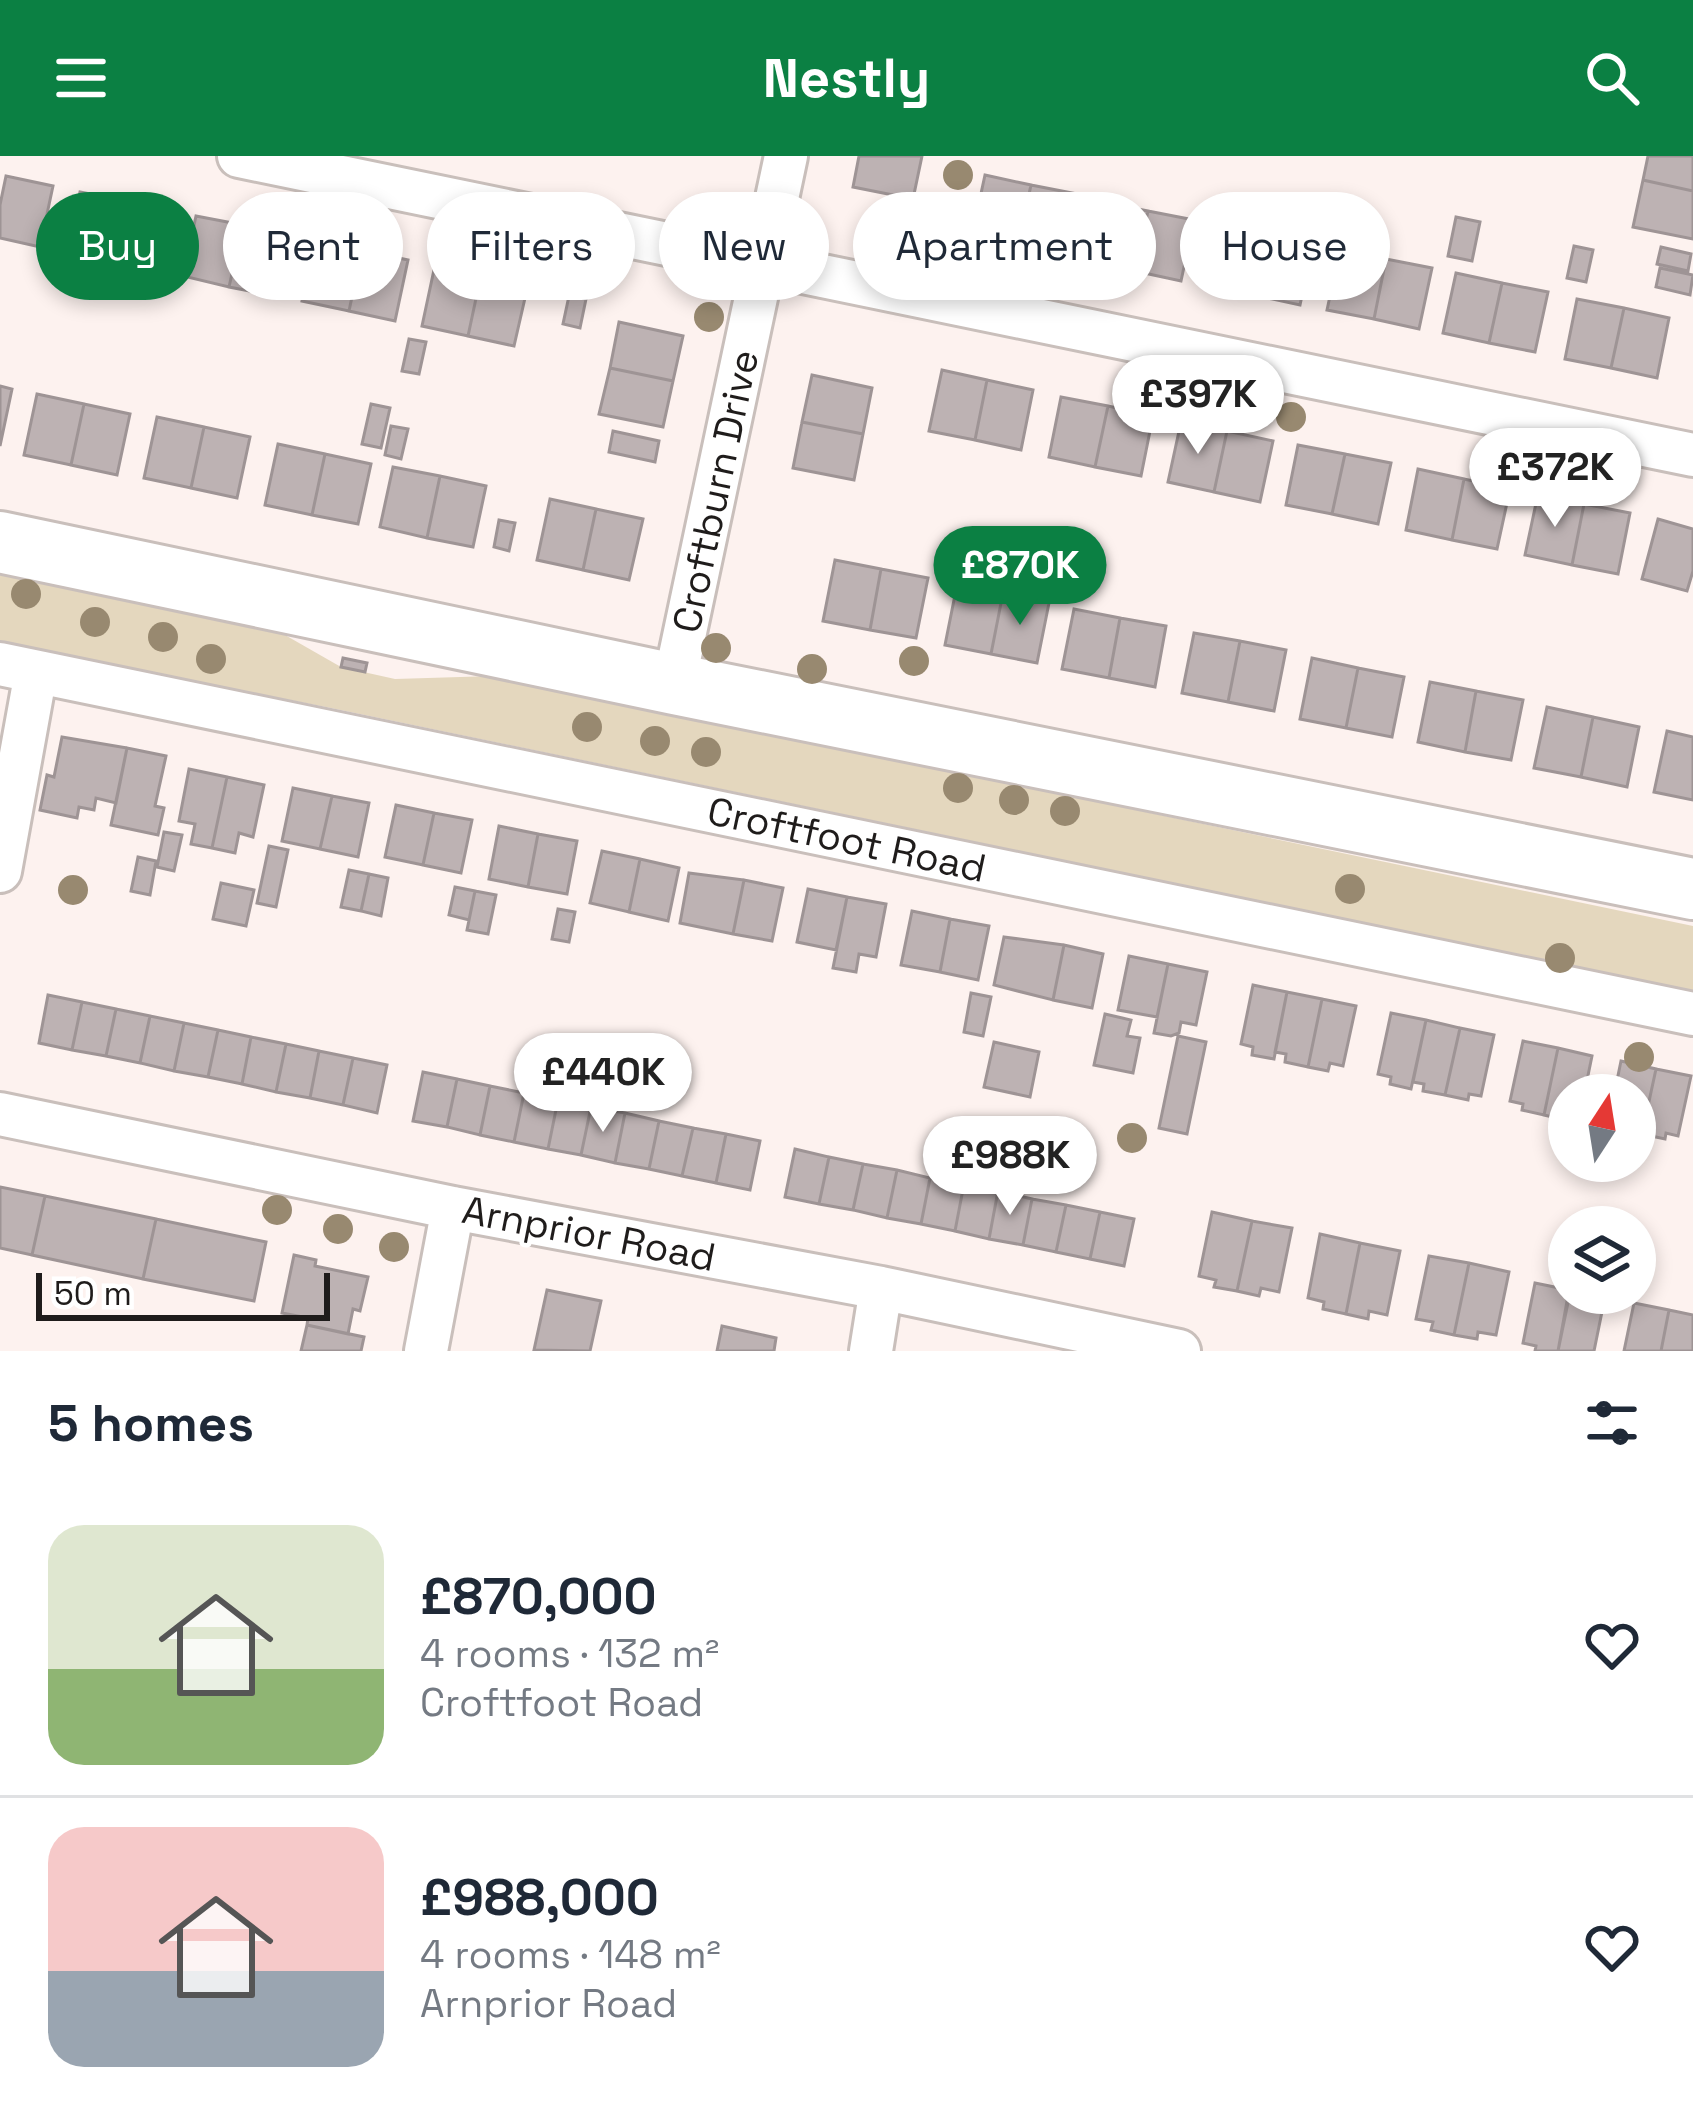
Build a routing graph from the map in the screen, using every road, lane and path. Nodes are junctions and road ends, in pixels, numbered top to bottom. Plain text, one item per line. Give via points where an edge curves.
1 (239, 156) edge
2 (786, 156) edge
3 (778, 192) edge
4 (659, 243) edge
5 (829, 278) edge
6 (756, 300) edge
7 (1693, 454) edge
8 (0, 542) edge
9 (18, 668) edge
10 (674, 684) junction
11 (0, 871) edge
12 (1693, 889) edge
13 (1693, 1014) edge
14 (0, 1114) edge
15 (453, 1208) junction
16 (881, 1288) junction
17 (426, 1351) edge
18 (871, 1351) edge
19 (1179, 1351) edge

1 - 4 street
2 - 3 street, Croftburn Drive
5 - 7 street
6 - 10 street, Croftburn Drive
8 - 10 street
9 - 11 street
9 - 13 street, Croftfoot Road
10 - 12 street
14 - 15 street, Arnprior Road
15 - 16 street, Arnprior Road
15 - 17 street
16 - 18 street
16 - 19 street, Arnprior Road

